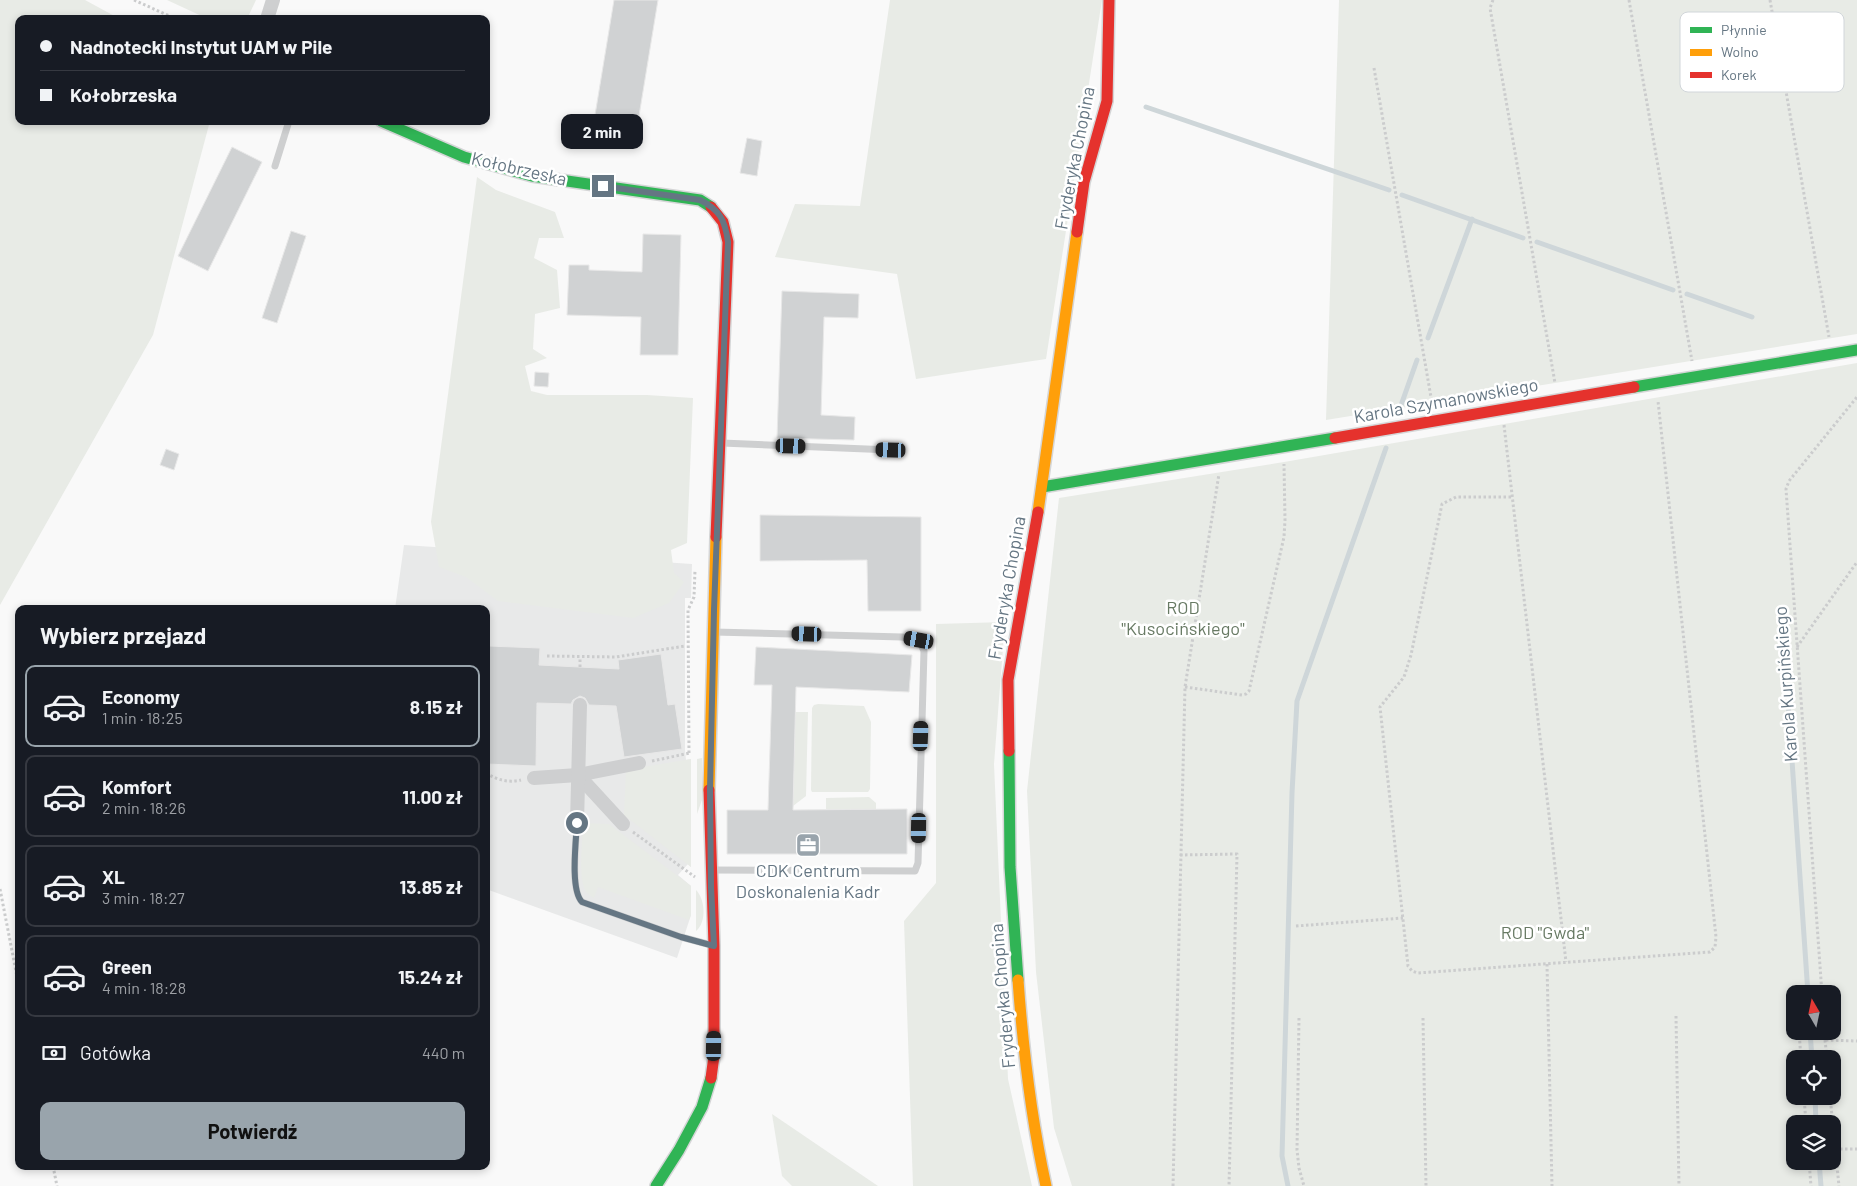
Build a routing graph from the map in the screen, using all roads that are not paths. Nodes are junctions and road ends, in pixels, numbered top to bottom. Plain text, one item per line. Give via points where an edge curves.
1 (273, 0) edge
2 (1109, 0) edge
3 (267, 15) edge
4 (288, 125) edge
5 (390, 125) edge
6 (275, 166) dead end
7 (1857, 350) edge
8 (720, 443) junction
9 (891, 450) dead end
10 (1042, 487) junction
11 (713, 632) junction
12 (580, 705) dead end
13 (639, 763) road end
14 (578, 775) junction
15 (534, 778) road end
16 (577, 823) joint
17 (623, 824) road end
18 (710, 870) junction
19 (714, 946) junction
20 (656, 1186) edge
21 (1046, 1186) edge

1 - 3 street
2 - 10 street, Fryderyka Chopina via 1107,100 1084,182
4 - 6 lane
5 - 8 street, Kołobrzeska via 464,157 496,167 532,176 700,200 712,207 722,217 728,242
7 - 10 street, Karola Szymanowskiego
8 - 9 lane
8 - 11 street, Kołobrzeska
10 - 21 street, Fryderyka Chopina via 1008,680 1010,867 1023,1050
11 - 18 street, Kołobrzeska
11 - 18 lane via 902,637 919,640 924,651 918,863 914,871
12 - 14 street
13 - 14 street
14 - 15 street
14 - 16 street
14 - 17 street
16 - 19 lane via 575,880 582,902
18 - 19 street, Kołobrzeska
19 - 20 street, Kołobrzeska via 714,1056 711,1077 695,1123

